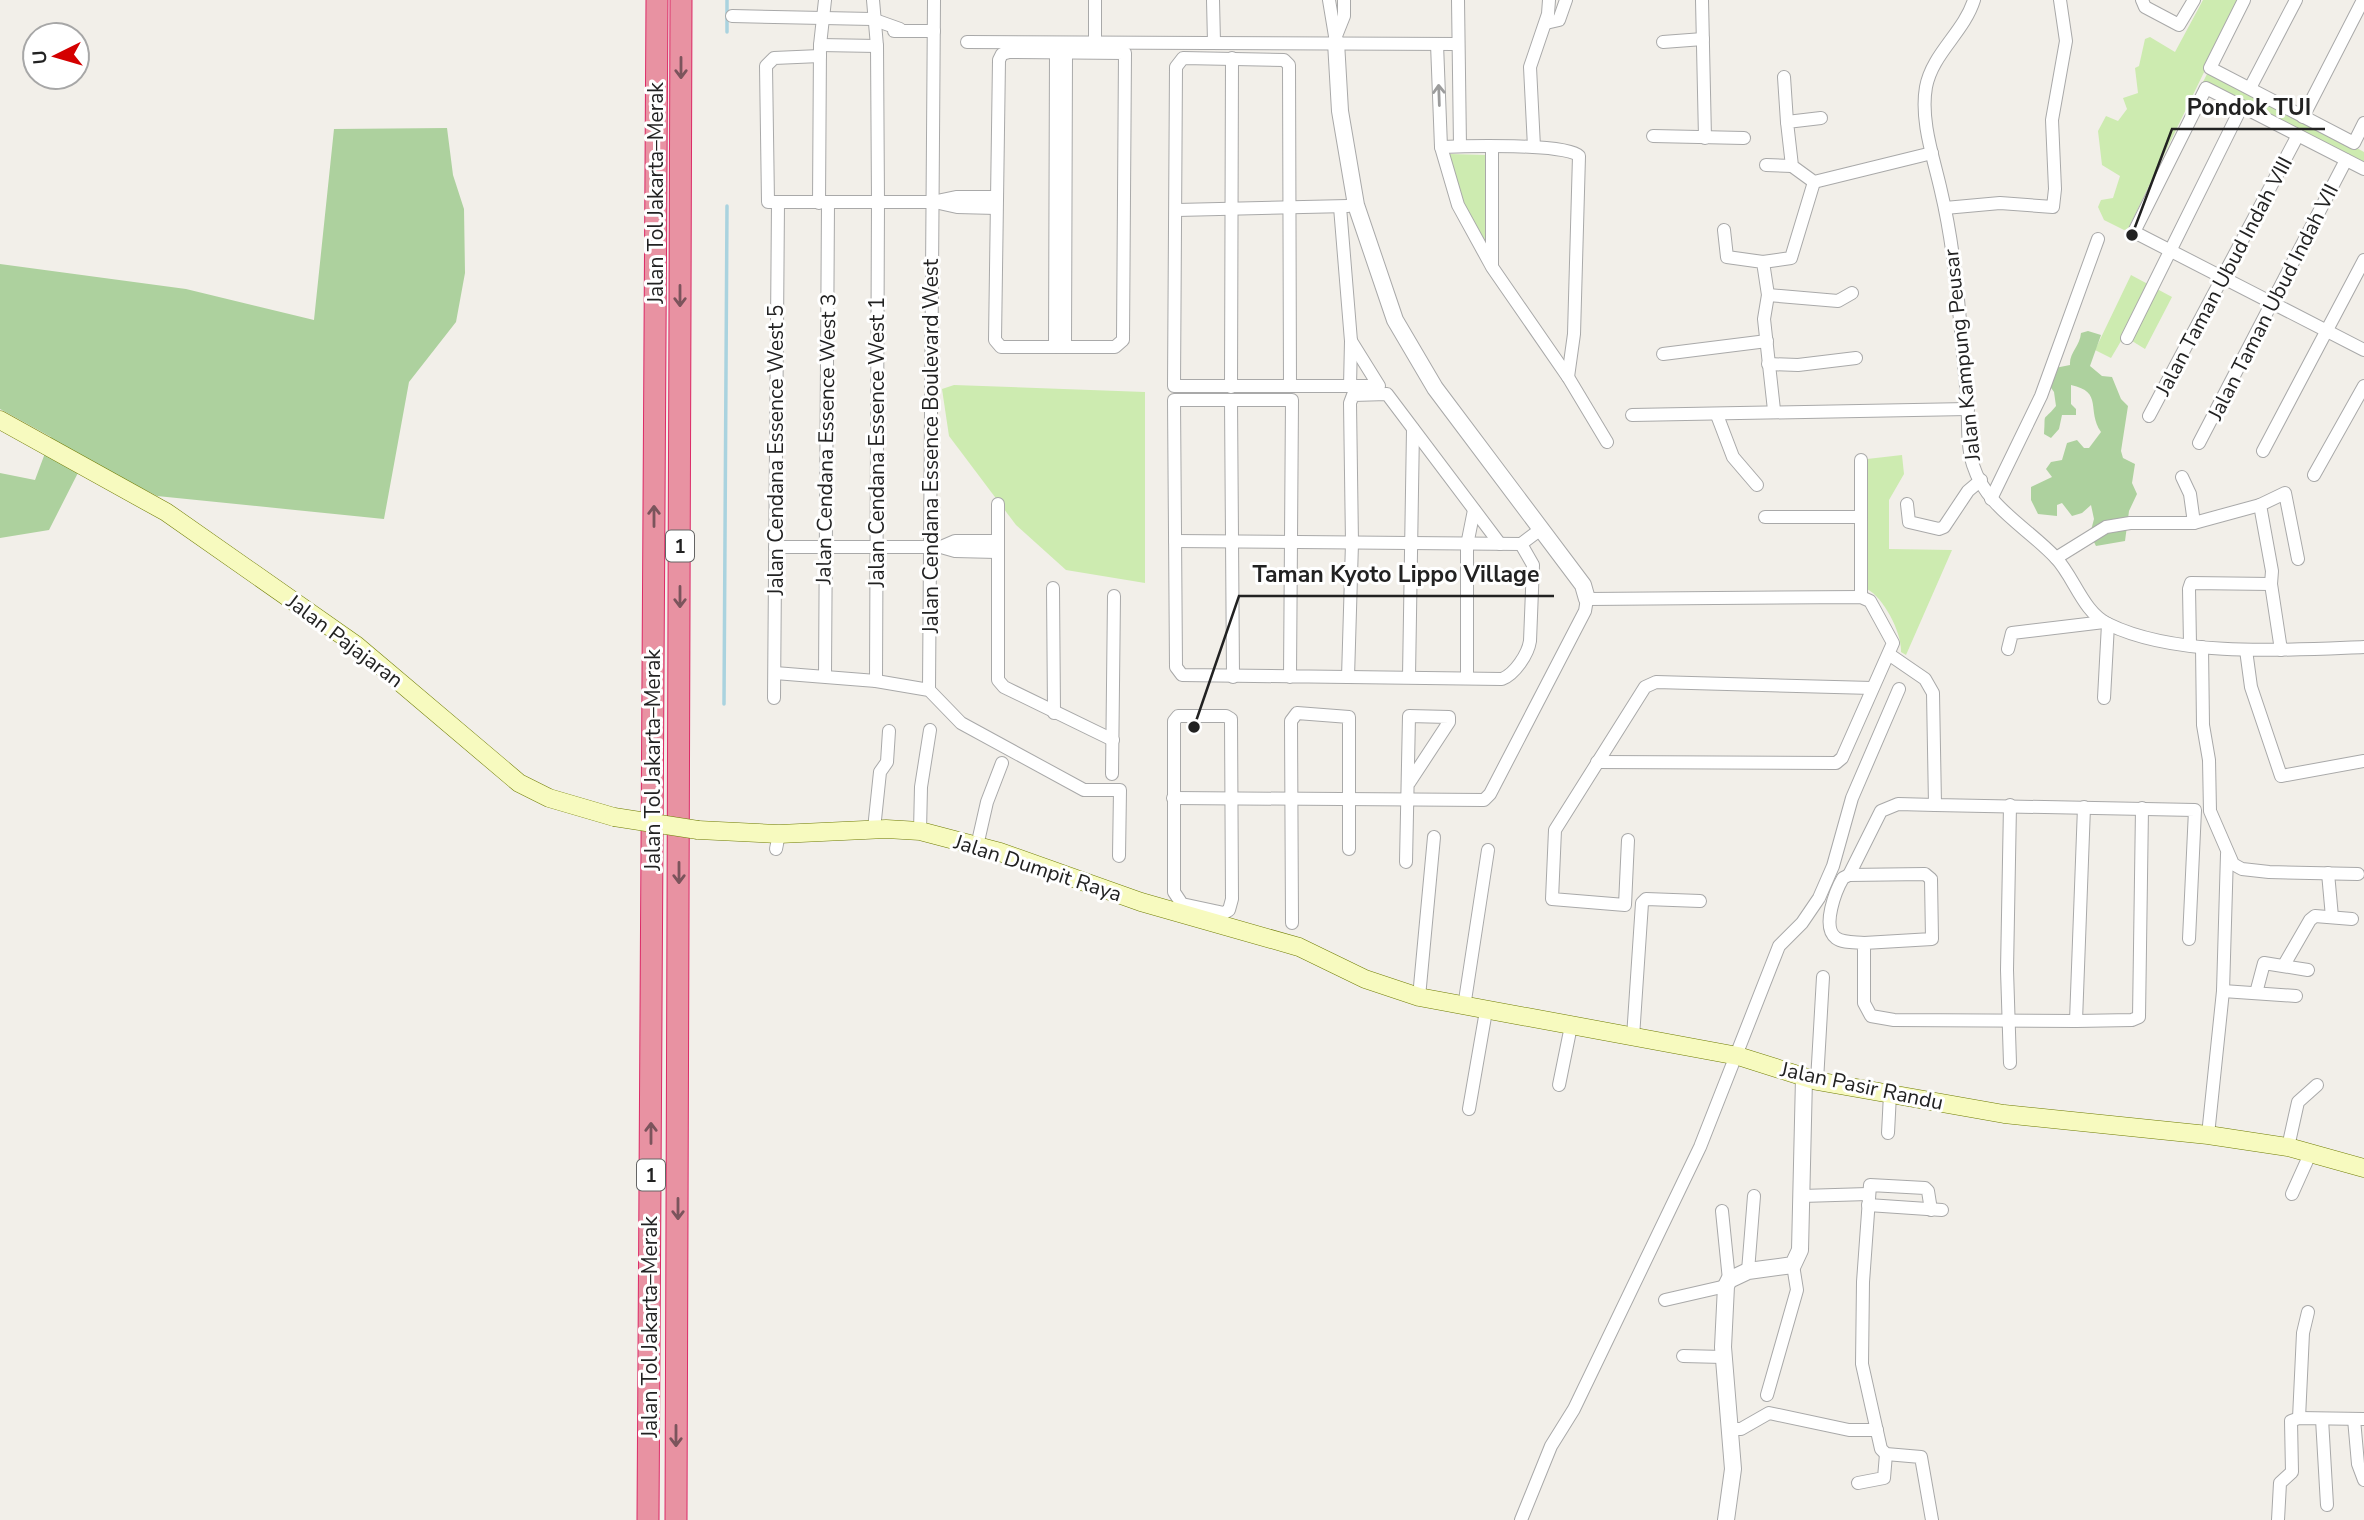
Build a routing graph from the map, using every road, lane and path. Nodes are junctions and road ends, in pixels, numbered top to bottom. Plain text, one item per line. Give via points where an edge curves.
1 (657, 0) edge
2 (681, 0) edge
3 (825, 0) edge
4 (873, 0) edge
5 (934, 0) edge
6 (1095, 0) edge
7 (1213, 0) edge
8 (1329, 0) edge
9 (1344, 0) edge
10 (1458, 0) edge
11 (1549, 0) edge
12 (1566, 0) edge
13 (1702, 0) edge
14 (1974, 0) edge
15 (2060, 0) edge
16 (2141, 0) edge
17 (2194, 0) edge
18 (2244, 0) edge
19 (2296, 0) edge
20 (2363, 0) edge
21 (732, 16) dead end
22 (821, 18) junction
23 (872, 19) junction
24 (1546, 23) junction
25 (900, 29) junction
26 (934, 31) junction
27 (1336, 39) junction
28 (1703, 39) junction
29 (877, 40) junction
30 (967, 41) dead end
31 (1095, 42) junction
32 (1214, 42) junction
33 (1663, 42) dead end
34 (1437, 44) junction
35 (1457, 44) junction
36 (820, 51) junction
37 (1061, 53) junction
38 (1232, 58) junction
39 (1784, 77) dead end
40 (2250, 88) junction
41 (2242, 106) junction
42 (2303, 117) junction
43 (1821, 118) dead end
44 (1787, 122) junction
45 (2363, 127) edge
46 (2298, 135) junction
47 (1653, 136) dead end
48 (1705, 138) junction
49 (1744, 138) dead end
50 (1460, 146) junction
51 (1441, 147) junction
52 (1492, 147) junction
53 (1534, 147) junction
54 (1932, 153) junction
55 (2346, 160) junction
56 (1766, 164) dead end
57 (1792, 166) junction
58 (2364, 169) edge
59 (1814, 182) junction
60 (878, 202) junction
61 (932, 202) junction
62 (997, 202) junction
63 (778, 203) junction
64 (823, 203) junction
65 (1348, 206) junction
66 (1290, 208) junction
67 (1945, 208) junction
68 (1177, 209) junction
69 (1231, 209) junction
70 (1724, 230) dead end
71 (2098, 239) dead end
72 (2171, 252) junction
73 (2364, 260) edge
74 (1763, 262) junction
75 (1492, 267) junction
76 (2223, 278) junction
77 (1852, 293) dead end
78 (1768, 295) junction
79 (2273, 304) junction
80 (2327, 331) junction
81 (2127, 338) dead end
82 (1351, 341) junction
83 (1767, 341) junction
84 (1060, 347) junction
85 (2364, 350) edge
86 (1663, 354) dead end
87 (1856, 358) dead end
88 (1768, 364) junction
89 (1569, 377) junction
90 (1290, 386) junction
91 (1350, 386) junction
92 (2364, 386) edge
93 (1231, 393) junction
94 (1968, 409) junction
95 (1774, 410) junction
96 (1632, 415) dead end
97 (1717, 415) junction
98 (2149, 416) dead end
99 (0, 420) edge
100 (1413, 429) junction
101 (1607, 442) dead end
102 (2199, 443) dead end
103 (2263, 451) dead end
104 (1861, 460) dead end
105 (2314, 475) dead end
106 (2182, 477) dead end
107 (1981, 480) junction
108 (1757, 485) dead end
109 (1991, 499) junction
110 (998, 504) dead end
111 (1907, 504) dead end
112 (2260, 505) junction
113 (1474, 510) junction
114 (1765, 517) dead end
115 (1861, 517) junction
116 (2194, 523) junction
117 (1541, 529) junction
118 (1175, 541) junction
119 (1233, 541) junction
120 (1291, 542) junction
121 (1352, 543) junction
122 (1411, 544) junction
123 (1500, 544) junction
124 (1521, 544) junction
125 (1467, 545) junction
126 (997, 546) junction
127 (775, 547) junction
128 (824, 547) junction
129 (875, 547) junction
130 (936, 547) junction
131 (2056, 558) junction
132 (2298, 559) dead end
133 (2271, 584) junction
134 (1053, 588) dead end
135 (1114, 596) dead end
136 (1861, 597) junction
137 (1587, 599) junction
138 (2106, 623) junction
139 (2196, 645) junction
140 (2364, 647) edge
141 (2008, 649) dead end
142 (2246, 650) junction
143 (2281, 650) junction
144 (1894, 659) junction
145 (775, 673) junction
146 (825, 676) junction
147 (1233, 677) junction
148 (1290, 677) junction
149 (1348, 677) junction
150 (1409, 677) junction
151 (1467, 678) junction
152 (876, 681) junction
153 (1872, 688) junction
154 (1899, 689) dead end
155 (929, 690) junction
156 (774, 698) dead end
157 (2104, 698) dead end
158 (1054, 713) junction
159 (930, 730) dead end
160 (889, 731) dead end
161 (1113, 740) junction
162 (2364, 761) edge
163 (1597, 762) junction
164 (1002, 764) dead end
165 (1112, 774) dead end
166 (1409, 783) junction
167 (1173, 798) junction
168 (1231, 799) junction
169 (1348, 800) junction
170 (1291, 801) junction
171 (1408, 801) junction
172 (1935, 805) junction
173 (2010, 805) junction
174 (2084, 807) junction
175 (2142, 808) junction
176 (698, 830) joint
177 (874, 830) junction
178 (920, 831) junction
179 (1434, 837) dead end
180 (1628, 840) dead end
181 (977, 846) junction
182 (1349, 849) dead end
183 (1488, 850) dead end
184 (2227, 854) junction
185 (1119, 856) dead end
186 (1406, 862) dead end
187 (2328, 873) junction
188 (2358, 874) dead end
189 (1849, 875) junction
190 (1700, 901) dead end
191 (2333, 917) junction
192 (2352, 919) dead end
193 (1292, 923) dead end
194 (2189, 939) dead end
195 (1864, 943) junction
196 (2284, 965) junction
197 (2308, 970) dead end
198 (1823, 977) dead end
199 (1365, 979) joint
200 (2223, 992) junction
201 (2256, 993) junction
202 (2296, 996) dead end
203 (1419, 998) junction
204 (1464, 1007) junction
205 (1486, 1011) junction
206 (2007, 1021) junction
207 (2076, 1021) junction
208 (1570, 1026) junction
209 (1633, 1037) junction
210 (1738, 1056) junction
211 (2010, 1063) dead end
212 (1810, 1079) junction
213 (1559, 1085) dead end
214 (2317, 1085) dead end
215 (1890, 1094) junction
216 (1469, 1109) dead end
217 (1888, 1133) dead end
218 (2208, 1135) junction
219 (2288, 1147) junction
220 (2310, 1153) junction
221 (2364, 1168) edge
222 (2292, 1194) dead end
223 (1754, 1196) dead end
224 (1802, 1196) junction
225 (1868, 1200) junction
226 (1722, 1211) dead end
227 (1793, 1265) junction
228 (1748, 1271) junction
229 (1728, 1283) junction
230 (1665, 1300) dead end
231 (2308, 1312) dead end
232 (1683, 1356) dead end
233 (1723, 1357) junction
234 (1767, 1395) dead end
235 (2299, 1418) junction
236 (2322, 1419) junction
237 (2359, 1419) edge
238 (1730, 1429) junction
239 (1877, 1430) junction
240 (1886, 1454) junction
241 (2364, 1480) edge
242 (1858, 1483) dead end
243 (2327, 1505) dead end
244 (649, 1520) edge
245 (676, 1520) edge
246 (1521, 1520) edge
247 (1726, 1520) edge
248 (1932, 1520) edge
249 (2278, 1520) edge

244 -> 1 highway, Jalan Tol Jakarta–Merak / 1
2 -> 245 highway, Jalan Tol Jakarta–Merak / 1
3 - 22 street, Jalan Cendana Essence West 3
4 - 23 street
5 - 26 street, Jalan Cendana Essence Boulevard West
6 - 31 street
7 - 32 street
8 - 27 street
9 - 27 street
10 - 35 street
11 - 24 street
12 - 24 street via 1559,20
13 - 28 street
14 - 54 street, Jalan Kampung Peusar via 1961,31 1929,76 1927,122
15 - 67 street via 2066,41 2052,120 2053,207 2000,203
16 - 17 street via 2145,7 2179,24
18 - 40 street via 2210,68
19 - 40 street
20 - 42 street
21 - 22 street
22 - 23 street
22 - 36 street, Jalan Cendana Essence West 3
23 - 25 street
23 - 29 street, Jalan Cendana Essence West 1
24 - 53 street via 1530,67
25 - 26 street
25 - 29 street
26 - 61 street, Jalan Cendana Essence Boulevard West
27 - 32 street
27 - 34 street
27 - 65 street
28 - 33 street
28 - 48 street
29 - 36 street
29 - 60 street, Jalan Cendana Essence West 1
30 - 31 street
31 - 32 street
34 - 35 street
51 -> 34 street
35 - 50 street
36 - 63 street via 774,58 766,66 768,202
36 - 64 street, Jalan Cendana Essence West 3
37 - 62 street via 1009,52 999,60
37 - 84 street
37 - 84 street via 1120,52 1127,58 1123,340 1115,347
38 - 66 street via 1284,60 1289,65
38 - 68 street via 1183,58 1176,67
38 - 69 street
39 - 44 street
40 - 42 street
41 - 46 street
41 - 72 street
41 - 72 street via 2206,88 2134,232
42 - 45 street via 2354,143
43 - 44 street
44 - 57 street
46 - 55 street
46 - 76 street, Jalan Taman Ubud Indah VIII
47 - 48 street
48 - 49 street
50 - 51 street
50 - 52 street
51 - 75 street via 1458,205
52 - 53 street
52 - 75 street
53 - 89 street via 1574,151 1579,156
54 - 59 street
54 - 67 street, Jalan Kampung Peusar
55 - 58 street
55 - 79 street, Jalan Taman Ubud Indah VII
56 - 57 street
57 - 59 street
59 - 74 street via 1791,258
60 - 61 street
60 - 64 street
60 - 129 street, Jalan Cendana Essence West 1
61 - 62 street via 957,197
61 - 130 street, Jalan Cendana Essence Boulevard West
62 - 84 street via 997,345
63 - 64 street
63 - 127 street, Jalan Cendana Essence West 5
64 - 128 street, Jalan Cendana Essence West 3
65 - 66 street
65 - 82 street
65 - 117 street via 1416,359
66 - 69 street
66 - 90 street
67 - 94 street, Jalan Kampung Peusar
68 - 69 street
68 - 93 street via 1174,386
69 - 93 street
70 - 74 street via 1727,257
71 - 109 street via 2041,396
72 - 76 street
72 - 81 street
73 - 80 street
74 - 78 street
75 - 89 street
76 - 79 street
76 - 98 street, Jalan Taman Ubud Indah VIII
77 - 78 street via 1838,301
78 - 83 street
79 - 80 street
79 - 102 street, Jalan Taman Ubud Indah VII
80 - 85 street
80 - 103 street
82 - 91 street
82 - 91 street via 1380,386
83 - 86 street
83 - 88 street
87 - 88 street
88 - 95 street
89 - 101 street
90 - 91 street
90 - 93 street
92 - 105 street
93 - 118 street via 1174,400
93 - 119 street
93 - 120 street via 1292,400
94 - 95 street
94 - 107 street, Jalan Kampung Peusar via 1970,454
95 - 97 street
96 - 97 street
97 - 108 street via 1732,457
99 - 176 main road, Jalan Pajajaran, bridge via 166,512 356,645 519,783 549,798 614,817
100 - 113 street
100 - 121 street via 1384,392 1356,393 1351,399
100 - 122 street
104 - 115 street
106 - 116 street
107 - 109 street, Jalan Kampung Peusar
107 - 111 street via 1941,528 1912,525
109 - 131 street, Jalan Kampung Peusar
110 - 126 street
112 - 116 street
112 - 132 street via 2285,493
112 - 133 street
113 - 123 street
113 - 125 street
114 - 115 street
115 - 136 street
116 - 131 street via 2106,527
117 - 124 street
117 - 137 street via 1583,585
118 - 119 street
118 - 147 street via 1177,671 1187,677
119 - 120 street
119 - 147 street
120 - 121 street
120 - 148 street
121 - 122 street
121 - 149 street
122 - 125 street
122 - 150 street
123 - 124 street
123 - 125 street
124 - 151 street via 1533,565 1529,650 1508,676
125 - 151 street
126 - 130 street via 955,551
126 - 158 street via 998,680
127 - 128 street
127 - 145 street, Jalan Cendana Essence West 5
128 - 129 street
128 - 146 street, Jalan Cendana Essence West 3
129 - 130 street
129 - 152 street, Jalan Cendana Essence West 1
130 - 155 street, Jalan Cendana Essence Boulevard West
131 - 138 street, Jalan Kampung Peusar via 2088,606
133 - 139 street via 2191,583
133 - 143 street
134 - 158 street
135 - 161 street
136 - 137 street
136 - 144 street via 1870,601 1893,642
137 - 171 street via 1585,611 1490,794 1475,802
138 - 139 street
138 - 141 street via 2012,633
138 - 157 street
139 - 142 street
139 - 184 street via 2210,811
140 - 143 street
142 - 143 street
142 - 162 street via 2251,687 2281,776
144 - 153 street
144 - 172 street via 1925,679 1933,693
145 - 146 street
145 - 156 street, Jalan Cendana Essence West 5
146 - 152 street
147 - 148 street
148 - 149 street
149 - 150 street
150 - 151 street
152 - 155 street
153 - 163 street via 1651,683
153 - 163 street via 1842,758 1830,765
154 - 210 street via 1852,798 1819,898 1779,946
155 - 185 street via 961,723 1084,790 1120,790
158 - 161 street
159 - 178 street
160 - 177 street
161 - 165 street
163 - 180 street via 1555,830 1552,899 1625,905
164 - 181 street
166 - 166 street via 1409,716 1449,717 1449,722
166 - 171 street
167 - 168 street
167 - 168 street via 1175,718 1226,716 1231,719
167 - 168 street via 1174,892 1182,904 1217,913 1229,910 1232,899
168 - 170 street
169 - 170 street
169 - 170 street via 1349,717 1297,713 1290,721
169 - 171 street
169 - 182 street
170 - 193 street
171 - 186 street
172 - 173 street
172 - 189 street via 1898,804 1881,811
173 - 174 street
173 - 206 street
174 - 175 street
174 - 207 street
175 - 194 street via 2195,810
175 - 207 street via 2139,1017
176 - 177 main road, Jalan Dumpit Raya via 778,842
177 - 178 main road, Jalan Dumpit Raya
178 - 181 main road, Jalan Dumpit Raya
179 - 203 street
181 - 199 main road, Jalan Dumpit Raya via 1141,902 1299,947
183 - 204 street
184 - 187 street via 2242,869
184 - 200 street
187 - 188 street
187 - 191 street
189 - 195 street via 1841,882 1830,914 1831,933 1836,939
189 - 195 street via 1925,874 1931,879 1932,939
190 - 209 street via 1646,899 1642,903
191 - 192 street
191 - 196 street via 2309,920
195 - 206 street via 1864,1003 1871,1016
196 - 197 street
196 - 201 street via 2264,962
198 - 212 street
199 - 203 main road, Jalan Pasir Randu
200 - 201 street
200 - 218 street
201 - 202 street
203 - 204 main road, Jalan Pasir Randu
204 - 205 main road, Jalan Pasir Randu
205 - 208 main road, Jalan Pasir Randu
205 - 216 street
206 - 207 street
206 - 211 street
208 - 209 main road, Jalan Pasir Randu
208 - 213 street
209 - 210 main road, Jalan Pasir Randu
210 - 212 main road, Jalan Pasir Randu
210 - 246 street via 1700,1147 1574,1409 1551,1446
212 - 215 main road, Jalan Pasir Randu
212 - 224 street
214 - 219 street via 2298,1102
215 - 217 street
215 - 218 main road, Jalan Pasir Randu via 2004,1114
218 - 219 main road, Jalan Pasir Randu
219 - 220 main road, Jalan Pasir Randu
220 - 221 main road, Jalan Pasir Randu
220 - 222 street
223 - 228 street
224 - 225 street
224 - 227 street via 1800,1250
225 - 225 street via 1936,1210 1925,1188 1874,1184
225 - 239 street via 1862,1364
226 - 229 street
227 - 228 street
227 - 234 street via 1797,1290
228 - 229 street
229 - 230 street
229 - 233 street
231 - 235 street
232 - 233 street
233 - 238 street
235 - 236 street
235 - 249 street via 2290,1424 2292,1472 2280,1483
236 - 237 street
236 - 243 street
237 - 241 street via 2358,1464
238 - 239 street via 1741,1429 1769,1413 1849,1430
238 - 247 street via 1733,1469
239 - 240 street
240 - 242 street via 1884,1478
240 - 248 street via 1921,1457

